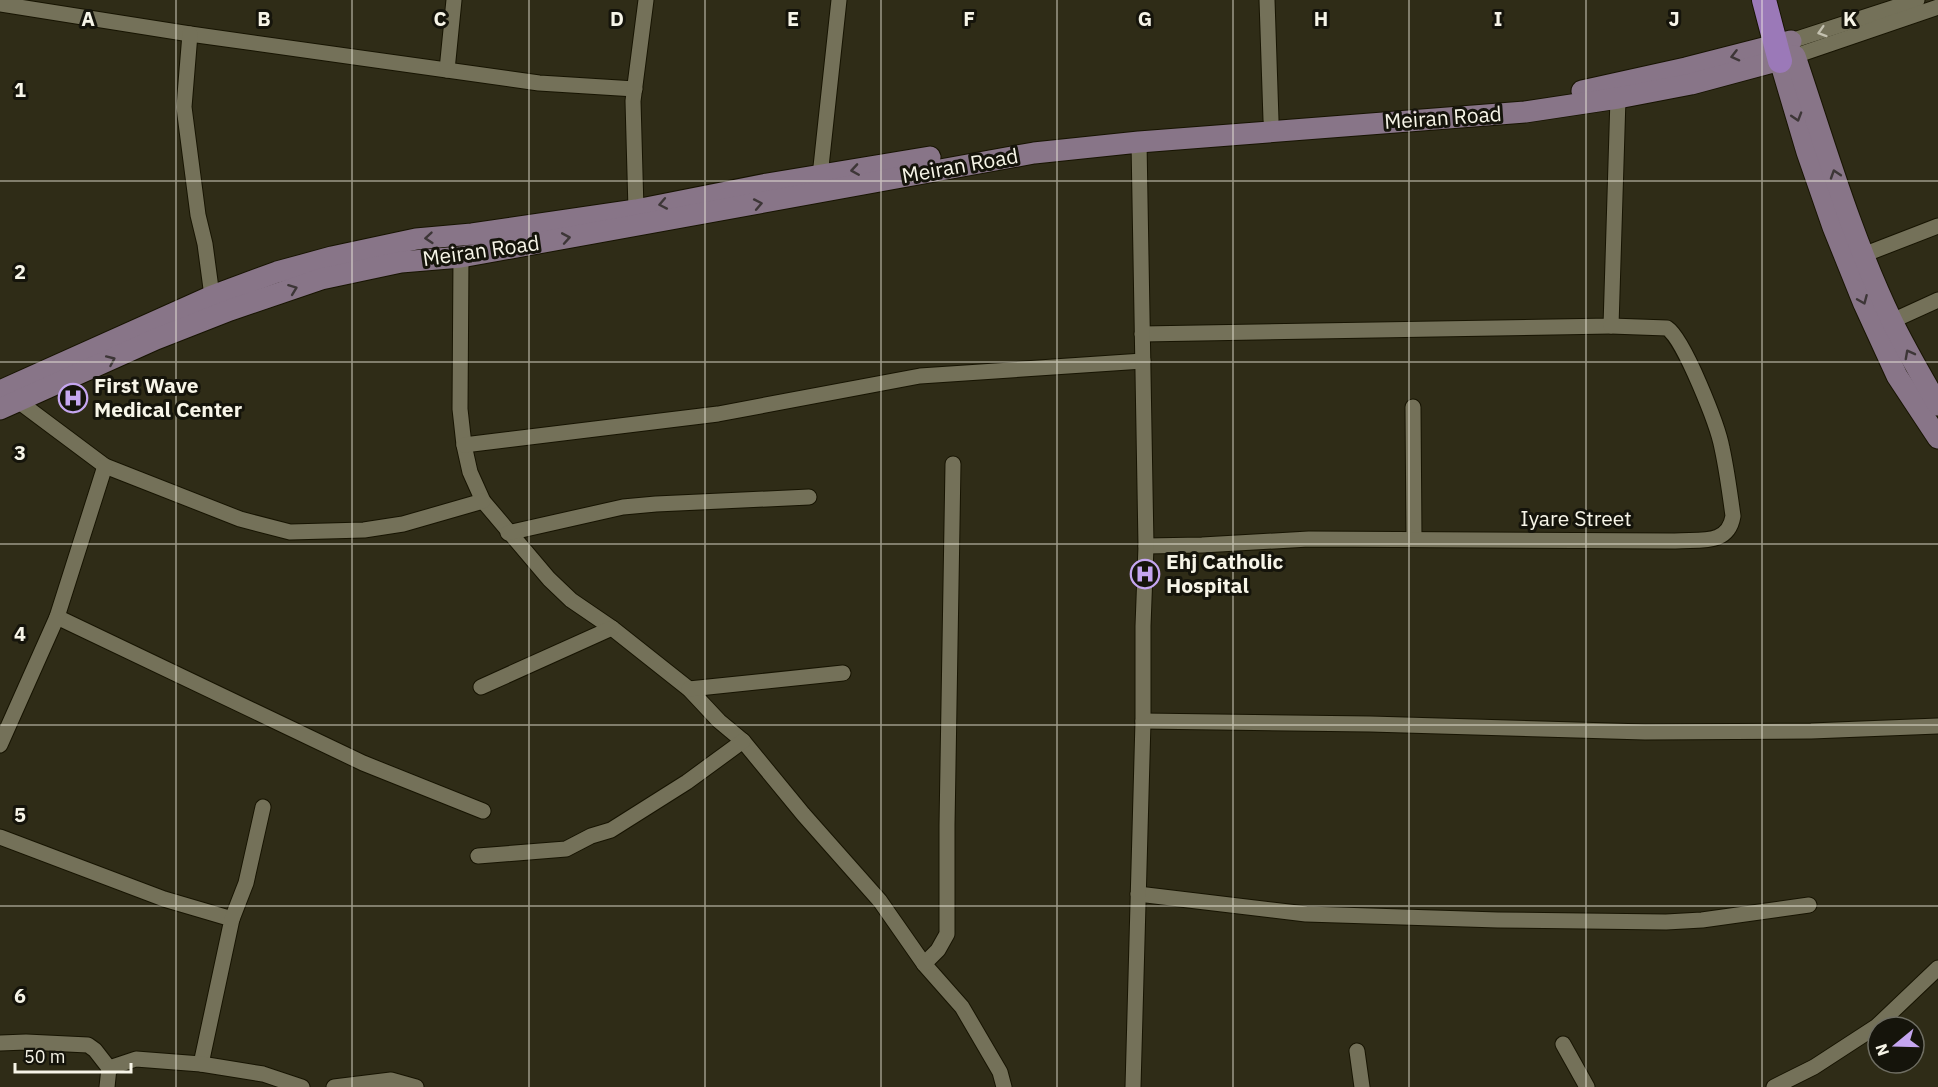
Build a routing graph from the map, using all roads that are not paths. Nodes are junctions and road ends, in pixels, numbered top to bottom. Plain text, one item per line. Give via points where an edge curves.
1 (454, 0) edge
2 (646, 0) edge
3 (839, 0) edge
4 (1267, 0) edge
5 (1764, 0) edge
6 (1780, 0) edge
7 (1917, 0) edge
8 (0, 4) edge
9 (1938, 7) edge
10 (1895, 15) junction
11 (190, 34) junction
12 (1786, 51) junction
13 (447, 70) junction
14 (1689, 76) junction
15 (635, 89) junction
16 (1618, 98) junction
17 (1271, 120) junction
18 (1139, 142) junction
19 (820, 176) junction
20 (636, 210) junction
21 (1938, 226) edge
22 (1863, 255) junction
23 (461, 257) junction
24 (212, 296) junction
25 (1938, 300) edge
26 (1892, 321) junction
27 (1611, 327) junction
28 (1142, 334) junction
29 (1143, 361) junction
30 (6, 400) edge
31 (1938, 405) edge
32 (1413, 407) dead end
33 (1938, 438) edge
34 (464, 445) junction
35 (953, 464) dead end
36 (105, 466) junction
37 (809, 497) dead end
38 (483, 501) junction
39 (508, 533) junction
40 (1414, 540) junction
41 (1146, 546) junction
42 (57, 617) junction
43 (612, 628) junction
44 (843, 673) dead end
45 (481, 687) dead end
46 (689, 689) junction
47 (1143, 721) junction
48 (1938, 726) edge
49 (742, 741) junction
50 (0, 745) edge
51 (263, 807) dead end
52 (483, 811) dead end
53 (0, 837) edge
54 (478, 855) dead end
55 (1138, 894) junction
56 (1809, 905) dead end
57 (232, 919) junction
58 (924, 963) junction
59 (1938, 968) edge
60 (0, 1043) edge
61 (1563, 1044) dead end
62 (1358, 1051) dead end
63 (201, 1064) junction
64 (109, 1068) junction
65 (413, 1086) edge
66 (107, 1087) edge
67 (302, 1087) edge
68 (334, 1087) edge
69 (1004, 1087) edge
70 (1133, 1087) edge
71 (1362, 1087) edge
72 (1587, 1087) edge
73 (1773, 1087) edge

1 - 13 street
2 - 15 street
3 - 19 street
4 - 17 street
5 - 12 main road
6 - 12 main road
7 - 10 street, Meiran Road
8 - 11 street
9 - 10 street, Meiran Road
10 - 12 street, Meiran Road
11 - 13 street
11 - 24 street via 184,107
12 - 14 main road, Meiran Road
22 -> 12 main road
12 -> 33 main road via 1807,152 1833,227 1897,376
13 - 15 street via 539,84
14 - 16 main road, Meiran Road
14 - 17 main road, Meiran Road via 1570,93
15 - 20 street
16 - 18 main road, Meiran Road via 1525,112
16 - 27 street
17 -> 19 main road, Meiran Road via 1043,138
23 -> 18 main road, Meiran Road via 1034,153
18 - 28 street
19 -> 20 main road, Meiran Road
20 -> 24 main road, Meiran Road via 416,239 332,257
21 - 22 street
22 - 26 main road
30 -> 23 main road, Meiran Road via 230,310 321,279 401,262
23 - 34 street via 460,409
24 - 30 main road, Meiran Road
25 - 26 street
31 -> 26 main road
27 - 28 street
27 - 40 street, Iyare Street via 1667,328 1693,368 1722,445 1733,516 1726,534 1675,541
28 - 29 street
29 - 34 street via 920,376 718,414
29 - 41 street
30 - 36 street
32 - 40 street
34 - 38 street
35 - 58 street via 947,934
36 - 38 street via 240,519 290,532 364,530 403,524
36 - 42 street
37 - 39 street via 623,507
38 - 39 street
39 - 43 street via 571,600
40 - 41 street, Iyare Street via 1309,539
41 - 47 street
42 - 50 street
42 - 52 street via 363,763
43 - 45 street
43 - 46 street
44 - 46 street
46 - 49 street
47 - 48 street via 1645,732
47 - 55 street
49 - 54 street via 687,782 611,830 566,849
49 - 58 street via 880,901
51 - 57 street via 246,883
53 - 57 street via 164,899
55 - 56 street via 1306,914 1497,920 1702,920
55 - 70 street
57 - 63 street
58 - 69 street via 962,1007 1000,1072
59 - 73 street via 1877,1026
60 - 64 street via 88,1045
61 - 72 street
62 - 71 street
63 - 64 street via 136,1059
63 - 67 street via 264,1074
64 - 66 street
65 - 68 street via 392,1080

